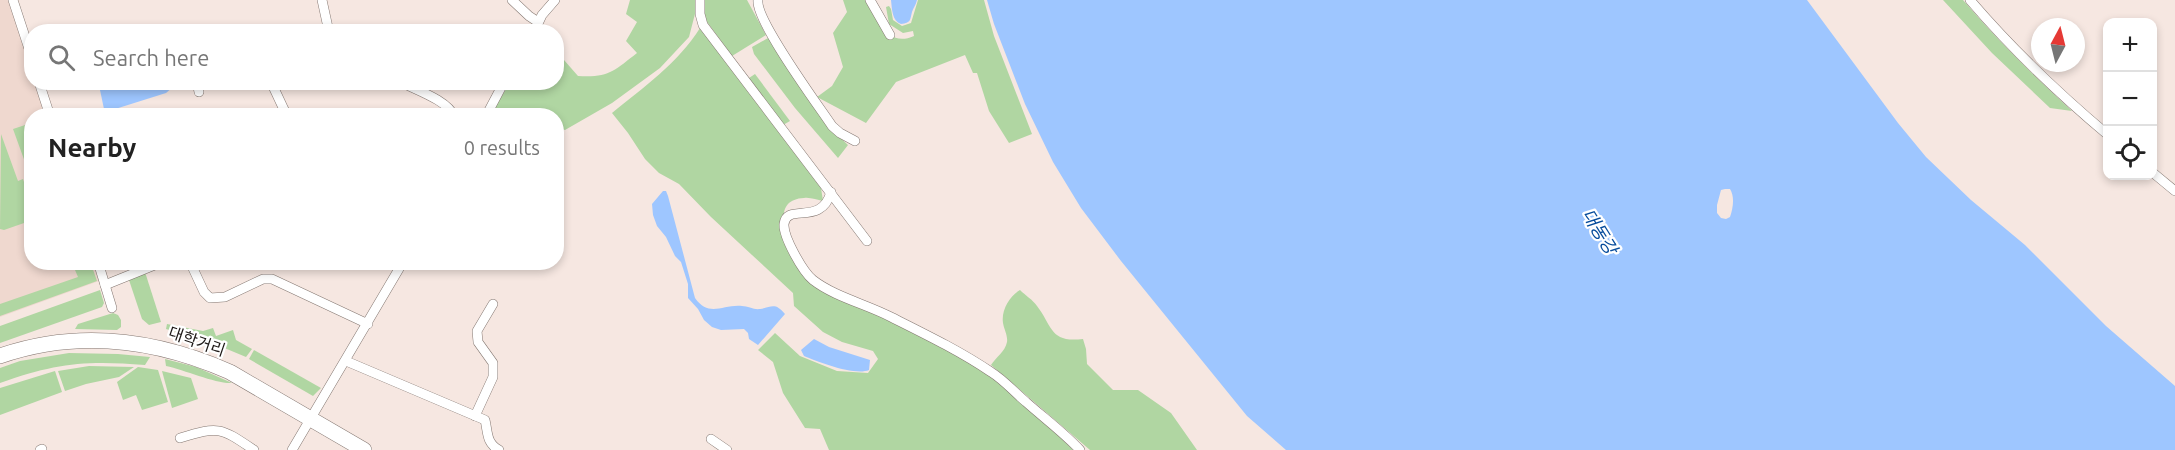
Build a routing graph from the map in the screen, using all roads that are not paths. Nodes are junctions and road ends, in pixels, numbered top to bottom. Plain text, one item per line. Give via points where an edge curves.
1 (13, 0) edge
2 (322, 0) edge
3 (512, 0) edge
4 (555, 0) edge
5 (700, 0) edge
6 (758, 0) edge
7 (870, 0) edge
8 (1970, 0) edge
9 (327, 24) edge
10 (534, 24) edge
11 (538, 24) edge
12 (24, 34) edge
13 (891, 35) dead end
14 (42, 90) edge
15 (275, 90) edge
16 (417, 90) edge
17 (500, 90) edge
18 (47, 108) edge
19 (283, 108) edge
20 (449, 108) edge
21 (490, 108) edge
22 (2103, 131) edge
23 (855, 141) dead end
24 (2157, 176) edge
25 (2175, 191) edge
26 (831, 192) junction
27 (867, 241) dead end
28 (100, 270) edge
29 (142, 270) edge
30 (194, 270) edge
31 (398, 270) edge
32 (105, 285) junction
33 (493, 304) dead end
34 (112, 308) dead end
35 (368, 324) junction
36 (0, 356) edge
37 (346, 361) junction
38 (475, 416) junction
39 (310, 418) junction
40 (180, 438) dead end
41 (711, 439) dead end
42 (254, 450) edge
43 (292, 450) edge
44 (364, 450) edge
45 (499, 450) edge
46 (727, 450) edge
47 (1080, 450) edge

1 - 12 street
2 - 9 street
3 - 10 street
4 - 11 street
5 - 26 street via 703,25
6 - 23 street via 759,12 796,74 832,126
7 - 13 street
8 - 22 street via 2038,73
14 - 18 street
15 - 19 street
16 - 20 street
17 - 21 street
24 - 25 street
26 - 27 street
26 - 47 street via 821,209 792,213 784,223 801,266 813,279 993,372
28 - 32 street
29 - 32 street
30 - 35 street via 210,298 225,297 263,279 272,279
31 - 35 street
32 - 34 street
33 - 38 street via 477,331 478,342 492,363 493,377
35 - 37 street
36 - 39 main road, 대학거리 via 73,341 134,342 200,359
37 - 38 street
37 - 39 street
38 - 45 street via 485,420 489,441
39 - 43 street
39 - 44 main road, 대학거리
40 - 42 street via 216,429
41 - 46 street

